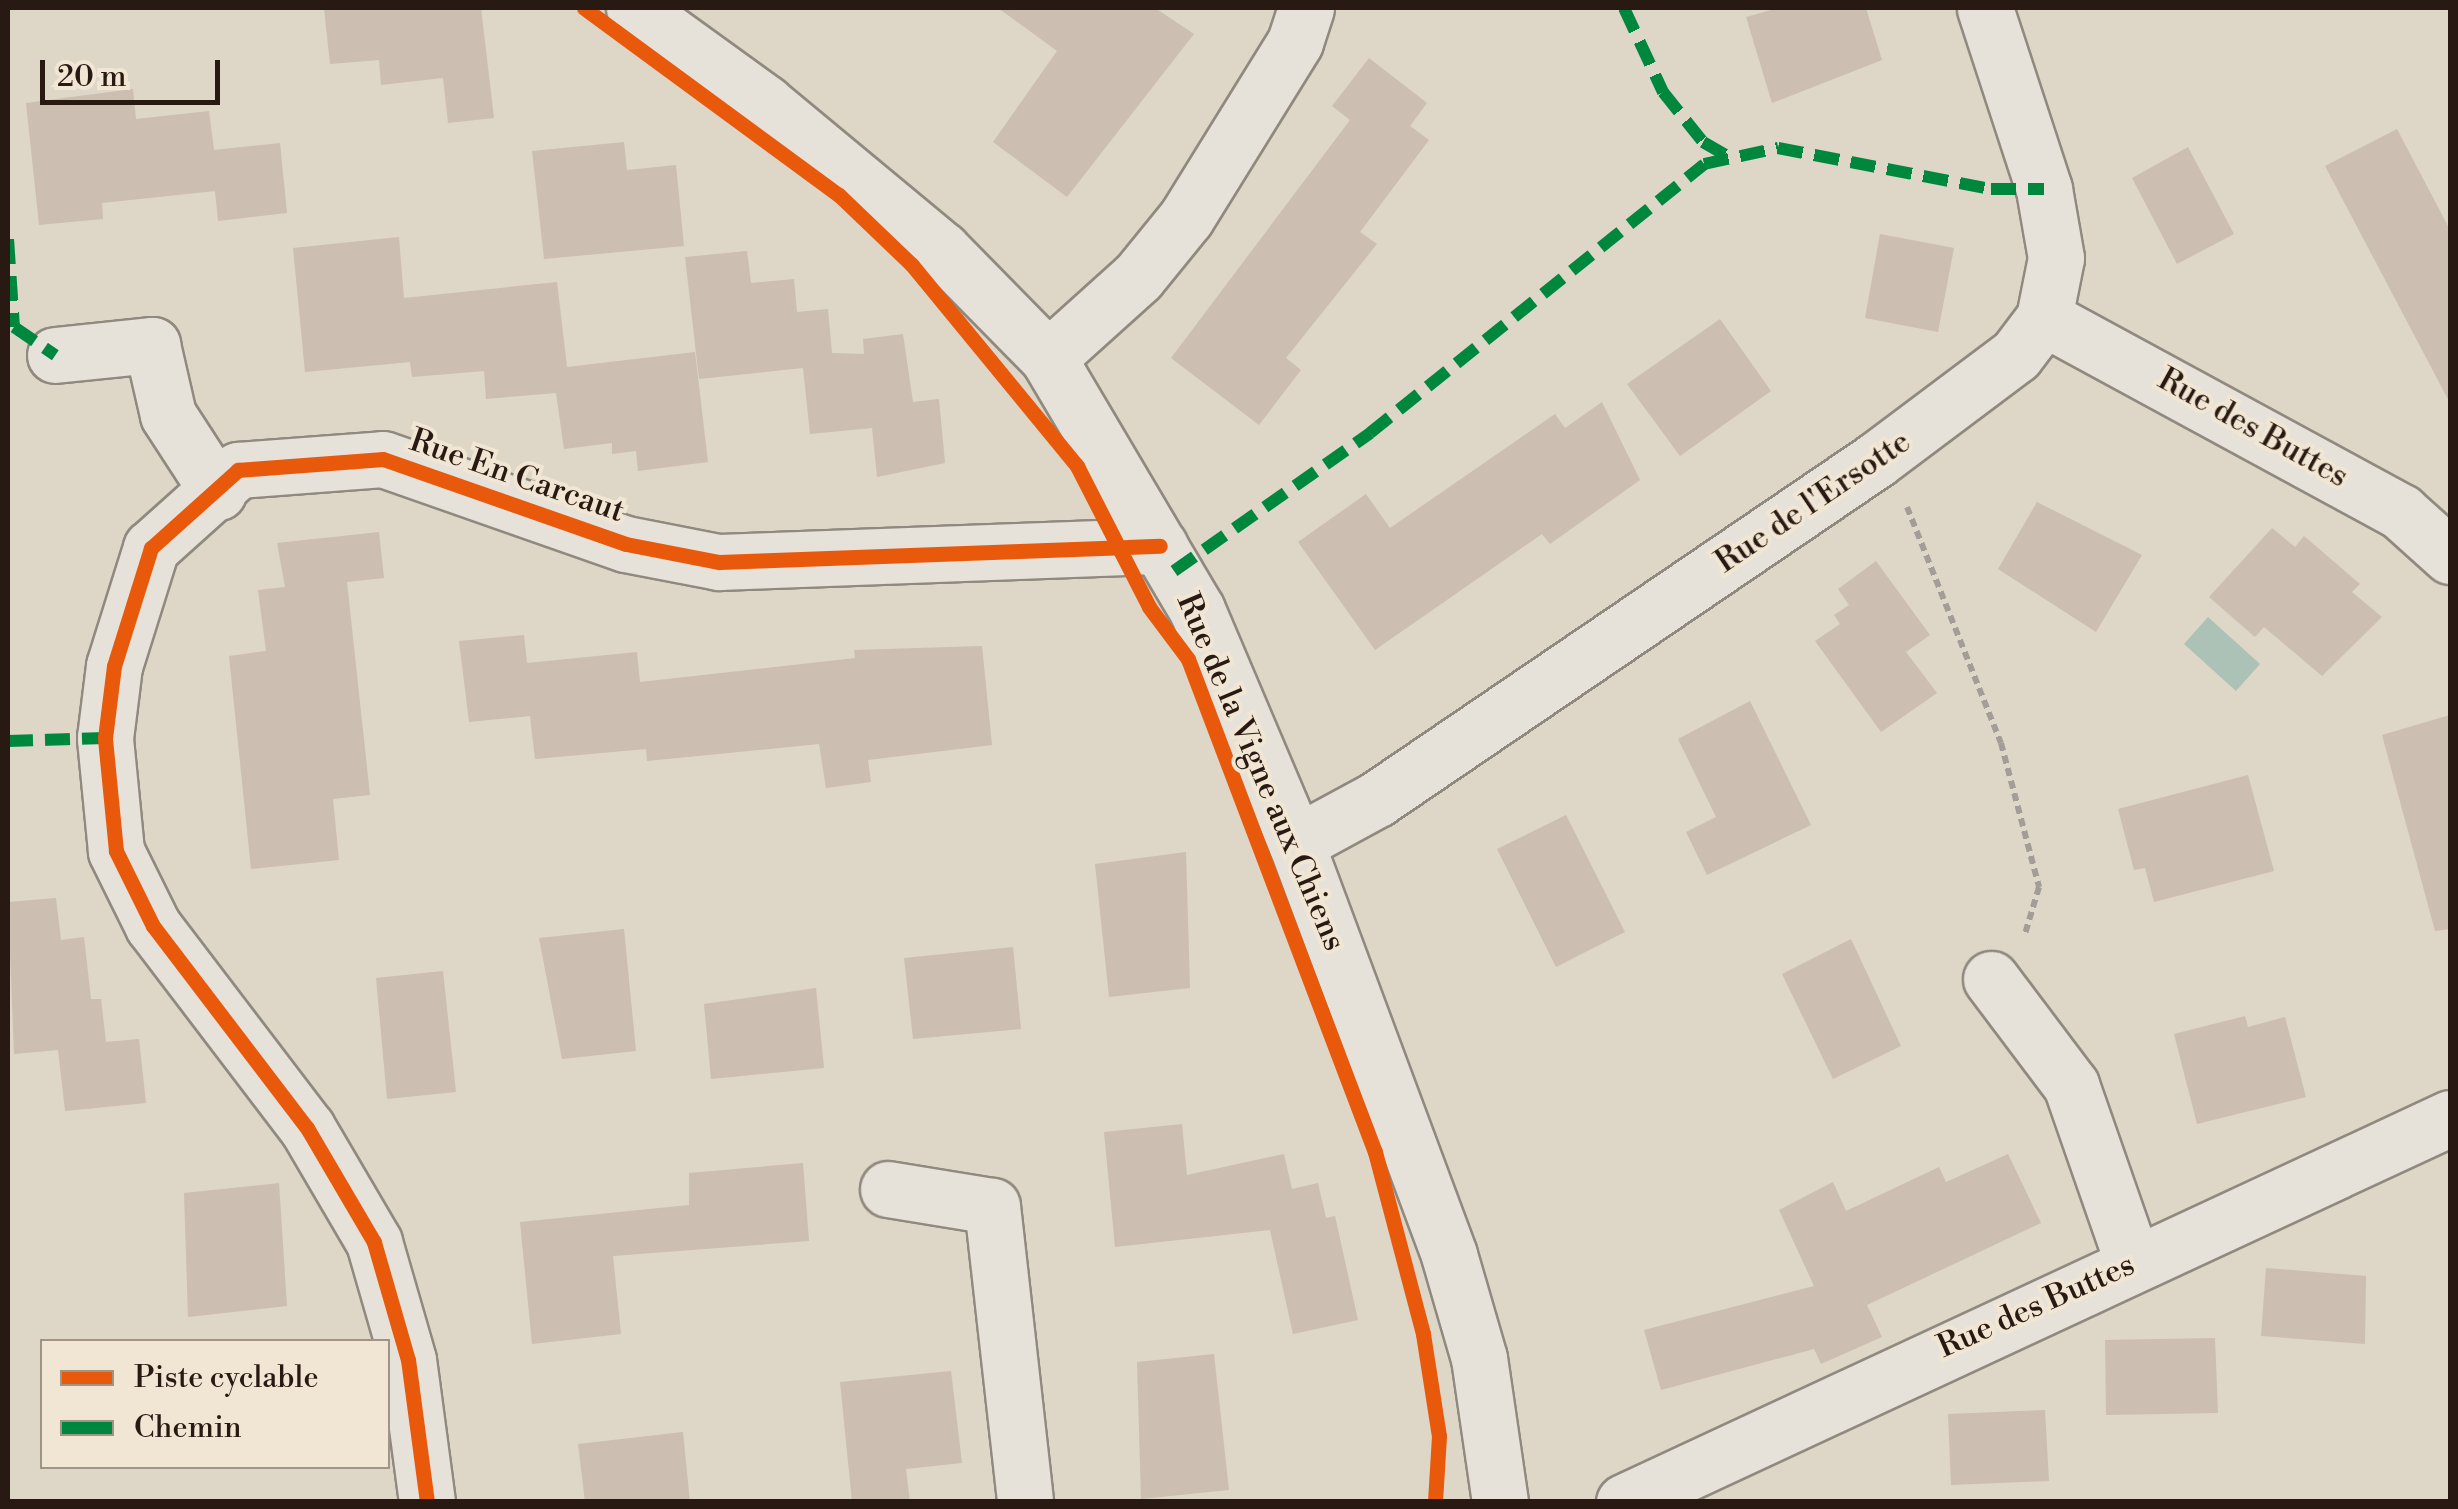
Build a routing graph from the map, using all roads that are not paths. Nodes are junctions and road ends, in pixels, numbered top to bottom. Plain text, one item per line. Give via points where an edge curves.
1 (634, 8) edge
2 (1306, 8) edge
3 (1985, 8) edge
4 (2044, 318) junction
5 (55, 356) dead end
6 (1048, 358) junction
7 (218, 492) junction
8 (1160, 546) junction
9 (2450, 556) edge
10 (1296, 843) junction
11 (1991, 979) road end
12 (2450, 1118) edge
13 (888, 1189) dead end
14 (2133, 1262) junction
15 (427, 1502) edge
16 (1025, 1502) edge
17 (1500, 1502) edge
18 (1624, 1502) edge

1 - 6 street, Rue de la Vigne aux Chiens via 765,103 942,250
2 - 6 street via 1295,42 1186,218 1138,277
3 - 4 street via 2044,189 2056,258
4 - 9 street, Rue des Buttes via 2401,512
4 - 10 street, Rue de l'Ersotte via 1989,380 1876,460 1377,799
5 - 7 street via 152,346 168,415
6 - 8 street, Rue de la Vigne aux Chiens
7 - 8 street, Rue En Carcaut via 238,470 383,459 626,544 719,562
7 - 15 street, Rue En Carcaut via 150,548 114,666 105,738 116,852 153,926 286,1097 374,1242 408,1360
8 - 10 street, Rue de la Vigne aux Chiens via 1197,610
10 - 17 street, Rue de la Vigne aux Chiens via 1450,1255 1479,1358
11 - 14 street via 2071,1084
12 - 14 street, Rue des Buttes
13 - 16 street via 992,1206
14 - 18 street, Rue des Buttes

